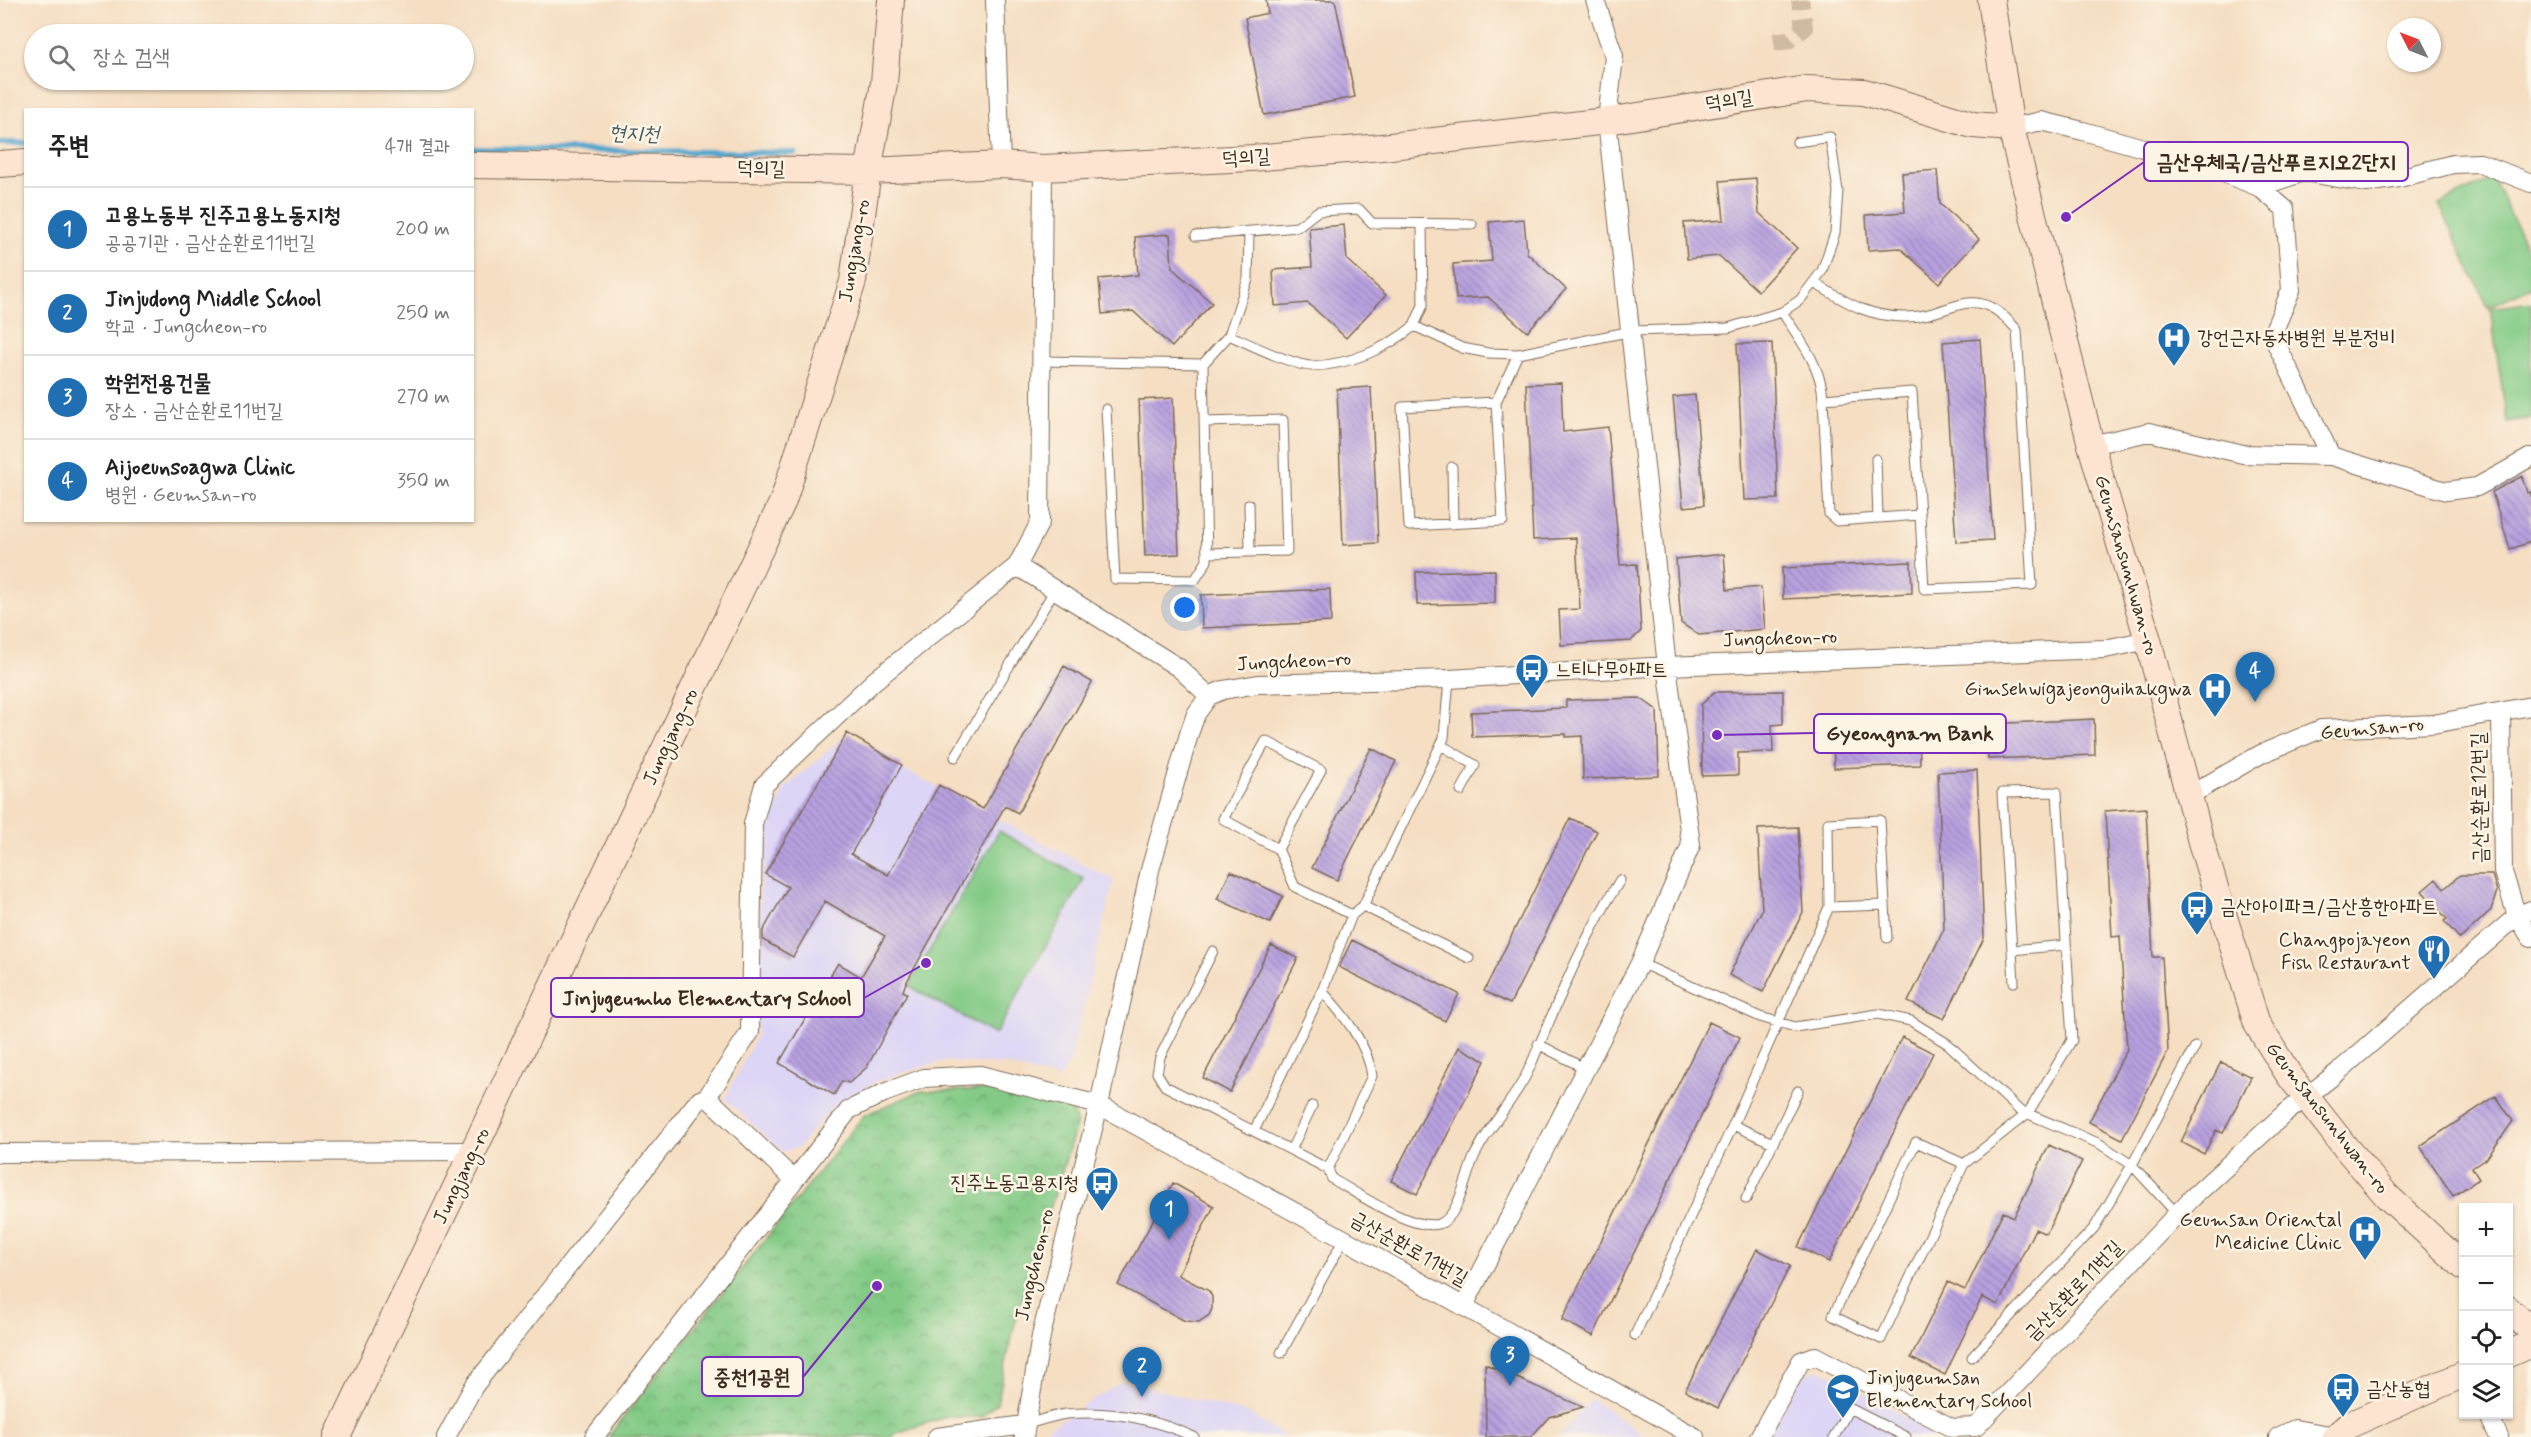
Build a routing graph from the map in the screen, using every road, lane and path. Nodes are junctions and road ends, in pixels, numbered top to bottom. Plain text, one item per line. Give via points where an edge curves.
1 (891, 0) edge
2 (995, 0) edge
3 (1595, 0) edge
4 (1991, 0) edge
5 (1607, 121) junction
6 (2011, 128) junction
7 (1797, 142) dead end
8 (24, 162) edge
9 (0, 164) edge
10 (474, 165) edge
11 (1000, 165) junction
12 (1043, 168) junction
13 (868, 171) junction
14 (2531, 183) edge
15 (2259, 188) junction
16 (1422, 224) junction
17 (1472, 224) dead end
18 (1249, 232) junction
19 (1196, 236) dead end
20 (1814, 283) junction
21 (1782, 312) junction
22 (1414, 326) junction
23 (1632, 331) junction
24 (1229, 335) junction
25 (1518, 354) junction
26 (1042, 361) junction
27 (1203, 364) junction
28 (1823, 399) junction
29 (1496, 402) junction
30 (1106, 409) dead end
31 (1204, 422) junction
32 (2091, 445) junction
33 (2331, 456) junction
34 (2531, 457) edge
35 (1876, 459) dead end
36 (1452, 467) dead end
37 (1249, 504) dead end
38 (1920, 515) junction
39 (1878, 518) junction
40 (1453, 524) junction
41 (1250, 552) junction
42 (1207, 553) junction
43 (1017, 566) junction
44 (1054, 591) junction
45 (2148, 640) junction
46 (1667, 666) junction
47 (1449, 679) junction
48 (1209, 696) junction
49 (2531, 706) edge
50 (2501, 713) junction
51 (1441, 745) junction
52 (955, 756) dead end
53 (1461, 791) dead end
54 (2190, 795) junction
55 (1278, 849) junction
56 (1620, 880) dead end
57 (1885, 905) junction
58 (1363, 906) junction
59 (1829, 907) junction
60 (2524, 913) edge
61 (1352, 915) junction
62 (1887, 938) dead end
63 (2531, 938) edge
64 (2066, 945) junction
65 (2012, 950) junction
66 (1213, 951) dead end
67 (1469, 958) dead end
68 (1640, 963) junction
69 (2014, 982) dead end
70 (1322, 991) junction
71 (1779, 1022) junction
72 (1539, 1044) junction
73 (2194, 1047) dead end
74 (1586, 1069) junction
75 (1798, 1091) dead end
76 (2306, 1096) junction
77 (707, 1097) junction
78 (1100, 1105) junction
79 (1312, 1106) dead end
80 (2028, 1113) junction
81 (1733, 1125) junction
82 (1254, 1131) junction
83 (1773, 1143) junction
84 (1291, 1150) junction
85 (474, 1151) junction
86 (0, 1153) edge
87 (1964, 1164) junction
88 (2132, 1165) junction
89 (1328, 1169) junction
90 (794, 1180) junction
91 (1746, 1199) dead end
92 (2178, 1215) junction
93 (1344, 1239) junction
94 (2459, 1263) edge
95 (1464, 1306) junction
96 (2510, 1311) edge
97 (2531, 1330) edge
98 (1635, 1335) dead end
99 (2531, 1344) edge
100 (2513, 1352) edge
101 (1281, 1353) dead end
102 (1972, 1358) dead end
103 (2459, 1376) edge
104 (2490, 1419) edge
105 (1024, 1431) edge
106 (2336, 1436) edge
107 (337, 1437) edge
108 (446, 1437) edge
109 (594, 1437) edge
110 (937, 1437) edge
111 (1194, 1437) edge
112 (1695, 1437) edge
113 (1759, 1437) edge
114 (1834, 1437) edge
115 (1906, 1437) edge
116 (2278, 1437) edge
117 (2499, 1437) edge

1 - 13 street, Jungjang-ro via 884,83
2 - 11 street
3 - 5 street via 1614,56
4 - 6 street, Geumsansunhwan-ro
5 - 6 street, 덕의길 via 1808,89 1864,92 1973,125
5 - 12 street, 덕의길 via 1252,158
5 - 23 street
6 - 15 street via 2041,121 2083,131 2200,164
6 - 32 street, Geumsansunhwan-ro
7 - 20 lane via 1830,137 1838,191 1835,233
8 - 9 street
10 - 13 street, 덕의길
11 - 12 street, 덕의길
11 - 13 street, 덕의길
12 - 26 street
13 - 85 street, Jungjang-ro via 853,281 783,501
14 - 15 street via 2480,163 2453,164 2366,183 2304,172
15 - 33 street via 2284,209 2286,220 2291,290 2272,335
16 - 17 lane
16 - 18 lane via 1372,223 1359,209 1318,211 1297,228
16 - 22 lane via 1423,305
18 - 19 lane
18 - 24 lane via 1248,279
20 - 21 lane via 1800,300
20 - 38 lane via 1863,311 1905,317 1962,303 1984,303 2004,315 2017,330 2032,585 1924,589
21 - 23 lane via 1728,328
21 - 28 lane via 1812,359
22 - 24 lane via 1393,344 1366,355 1310,366
22 - 25 lane via 1462,348
23 - 25 lane
23 - 46 street
24 - 27 lane
25 - 29 lane
26 - 27 lane
26 - 43 street via 1040,522
27 - 31 lane
28 - 38 lane via 1912,392
28 - 39 lane via 1829,514 1837,521
29 - 40 lane via 1503,521
29 - 40 lane via 1402,408 1408,526
30 - 42 lane via 1114,579 1195,580 1207,561
31 - 41 lane via 1283,420 1287,551
31 - 42 lane
32 - 33 street via 2150,432 2243,454
32 - 45 street, Geumsansunhwan-ro
33 - 34 street via 2446,491 2477,487
35 - 39 lane
36 - 40 lane
37 - 41 lane
38 - 39 lane
41 - 42 lane
43 - 44 street
43 - 77 street via 874,681 764,785 753,824 750,1032
44 - 48 street via 1179,668
44 - 52 lane
45 - 46 street, Jungcheon-ro via 2105,649
45 - 54 street, Geumsansunhwan-ro
46 - 47 street, Jungcheon-ro
46 - 68 street via 1690,845
47 - 48 street, Jungcheon-ro via 1258,684
47 - 51 lane
48 - 78 street, Jungcheon-ro via 1196,714 1189,734 1150,870
49 - 50 street, Geumsan-ro
50 - 54 street, Geumsan-ro via 2433,724 2321,729 2261,754
50 - 60 street, 금산순환로12번길 via 2504,872
51 - 53 lane via 1475,765
51 - 58 lane
54 - 76 street, Geumsansunhwan-ro via 2200,842 2257,1024
55 - 55 lane via 1223,819 1266,741 1321,770
55 - 61 lane via 1295,886
56 - 72 lane via 1566,981
57 - 59 lane
57 - 59 lane via 1880,820 1828,823
57 - 62 lane
58 - 61 lane
58 - 67 lane
59 - 71 lane
60 - 63 street, 금산순환로12번길
60 - 76 street
61 - 70 lane
64 - 65 lane
64 - 65 lane via 2057,792 2002,793
64 - 80 lane via 2072,1040
65 - 69 lane
66 - 82 lane via 1160,1057 1157,1073 1165,1086
68 - 71 lane
68 - 74 street
70 - 82 lane
70 - 89 lane via 1342,1012 1370,1061 1372,1076
71 - 80 lane via 1795,1026 1878,1014 1911,1021 1948,1044 2019,1110
71 - 81 lane
72 - 74 lane
72 - 89 lane via 1513,1097 1474,1157 1449,1218 1439,1224 1403,1218 1332,1179
73 - 88 lane
74 - 95 street
75 - 83 lane
76 - 92 street, 금산순환로11번길
76 - 94 street, Geumsansunhwan-ro via 2386,1196
77 - 90 street
77 - 108 street via 698,1101 474,1386
78 - 90 street, 금산순환로11번길 via 980,1075 924,1078 849,1110
78 - 93 street, 금산순환로11번길
78 - 105 street, Jungcheon-ro via 1044,1325
79 - 84 lane
80 - 87 lane
80 - 88 lane via 2100,1144
81 - 83 lane
81 - 98 lane
82 - 84 lane
83 - 91 lane
84 - 89 lane
85 - 86 street
85 - 107 street, Jungjang-ro
87 - 87 lane via 1881,1339 1833,1316 1916,1142
88 - 92 lane
88 - 102 lane via 2094,1228
90 - 109 street, 금산순환로11번길
92 - 113 street, 금산순환로11번길 via 1976,1427 1952,1428 1815,1356 1802,1361
93 - 95 street, 금산순환로11번길
93 - 101 lane
95 - 112 street, 금산순환로11번길
96 - 97 street
99 - 100 street
103 - 106 street via 2349,1425
104 - 117 street
105 - 110 street
105 - 111 lane via 1065,1414 1123,1415 1166,1424
106 - 116 street via 2295,1429
114 - 115 lane via 1849,1407

